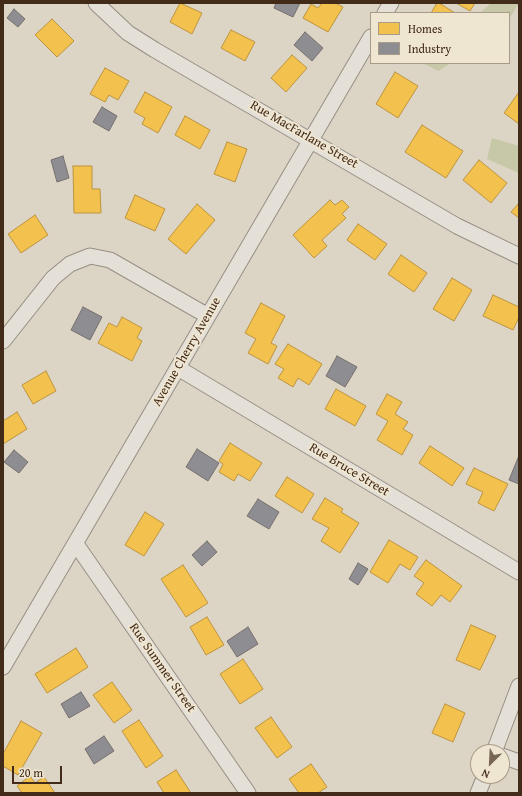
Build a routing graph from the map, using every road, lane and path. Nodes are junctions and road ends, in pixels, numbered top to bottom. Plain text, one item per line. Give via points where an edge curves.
1 (96, 3) edge
2 (391, 3) edge
3 (386, 12) edge
4 (370, 39) edge
5 (312, 140) junction
6 (519, 256) edge
7 (208, 316) junction
8 (3, 341) edge
9 (178, 368) junction
10 (76, 544) junction
11 (519, 572) edge
12 (3, 667) edge
13 (519, 686) edge
14 (497, 744) edge
15 (248, 793) edge

1 - 5 street, Rue MacFarlane Street via 133,36
2 - 3 street
4 - 5 street, Avenue Cherry Avenue
5 - 6 street, Rue MacFarlane Street via 458,226
5 - 7 street, Avenue Cherry Avenue
7 - 8 street via 110,260 90,256 70,264 53,278
7 - 9 street, Avenue Cherry Avenue
9 - 10 street, Avenue Cherry Avenue
9 - 11 street, Rue Bruce Street
10 - 12 street, Avenue Cherry Avenue
10 - 15 street, Rue Summer Street
13 - 14 street

